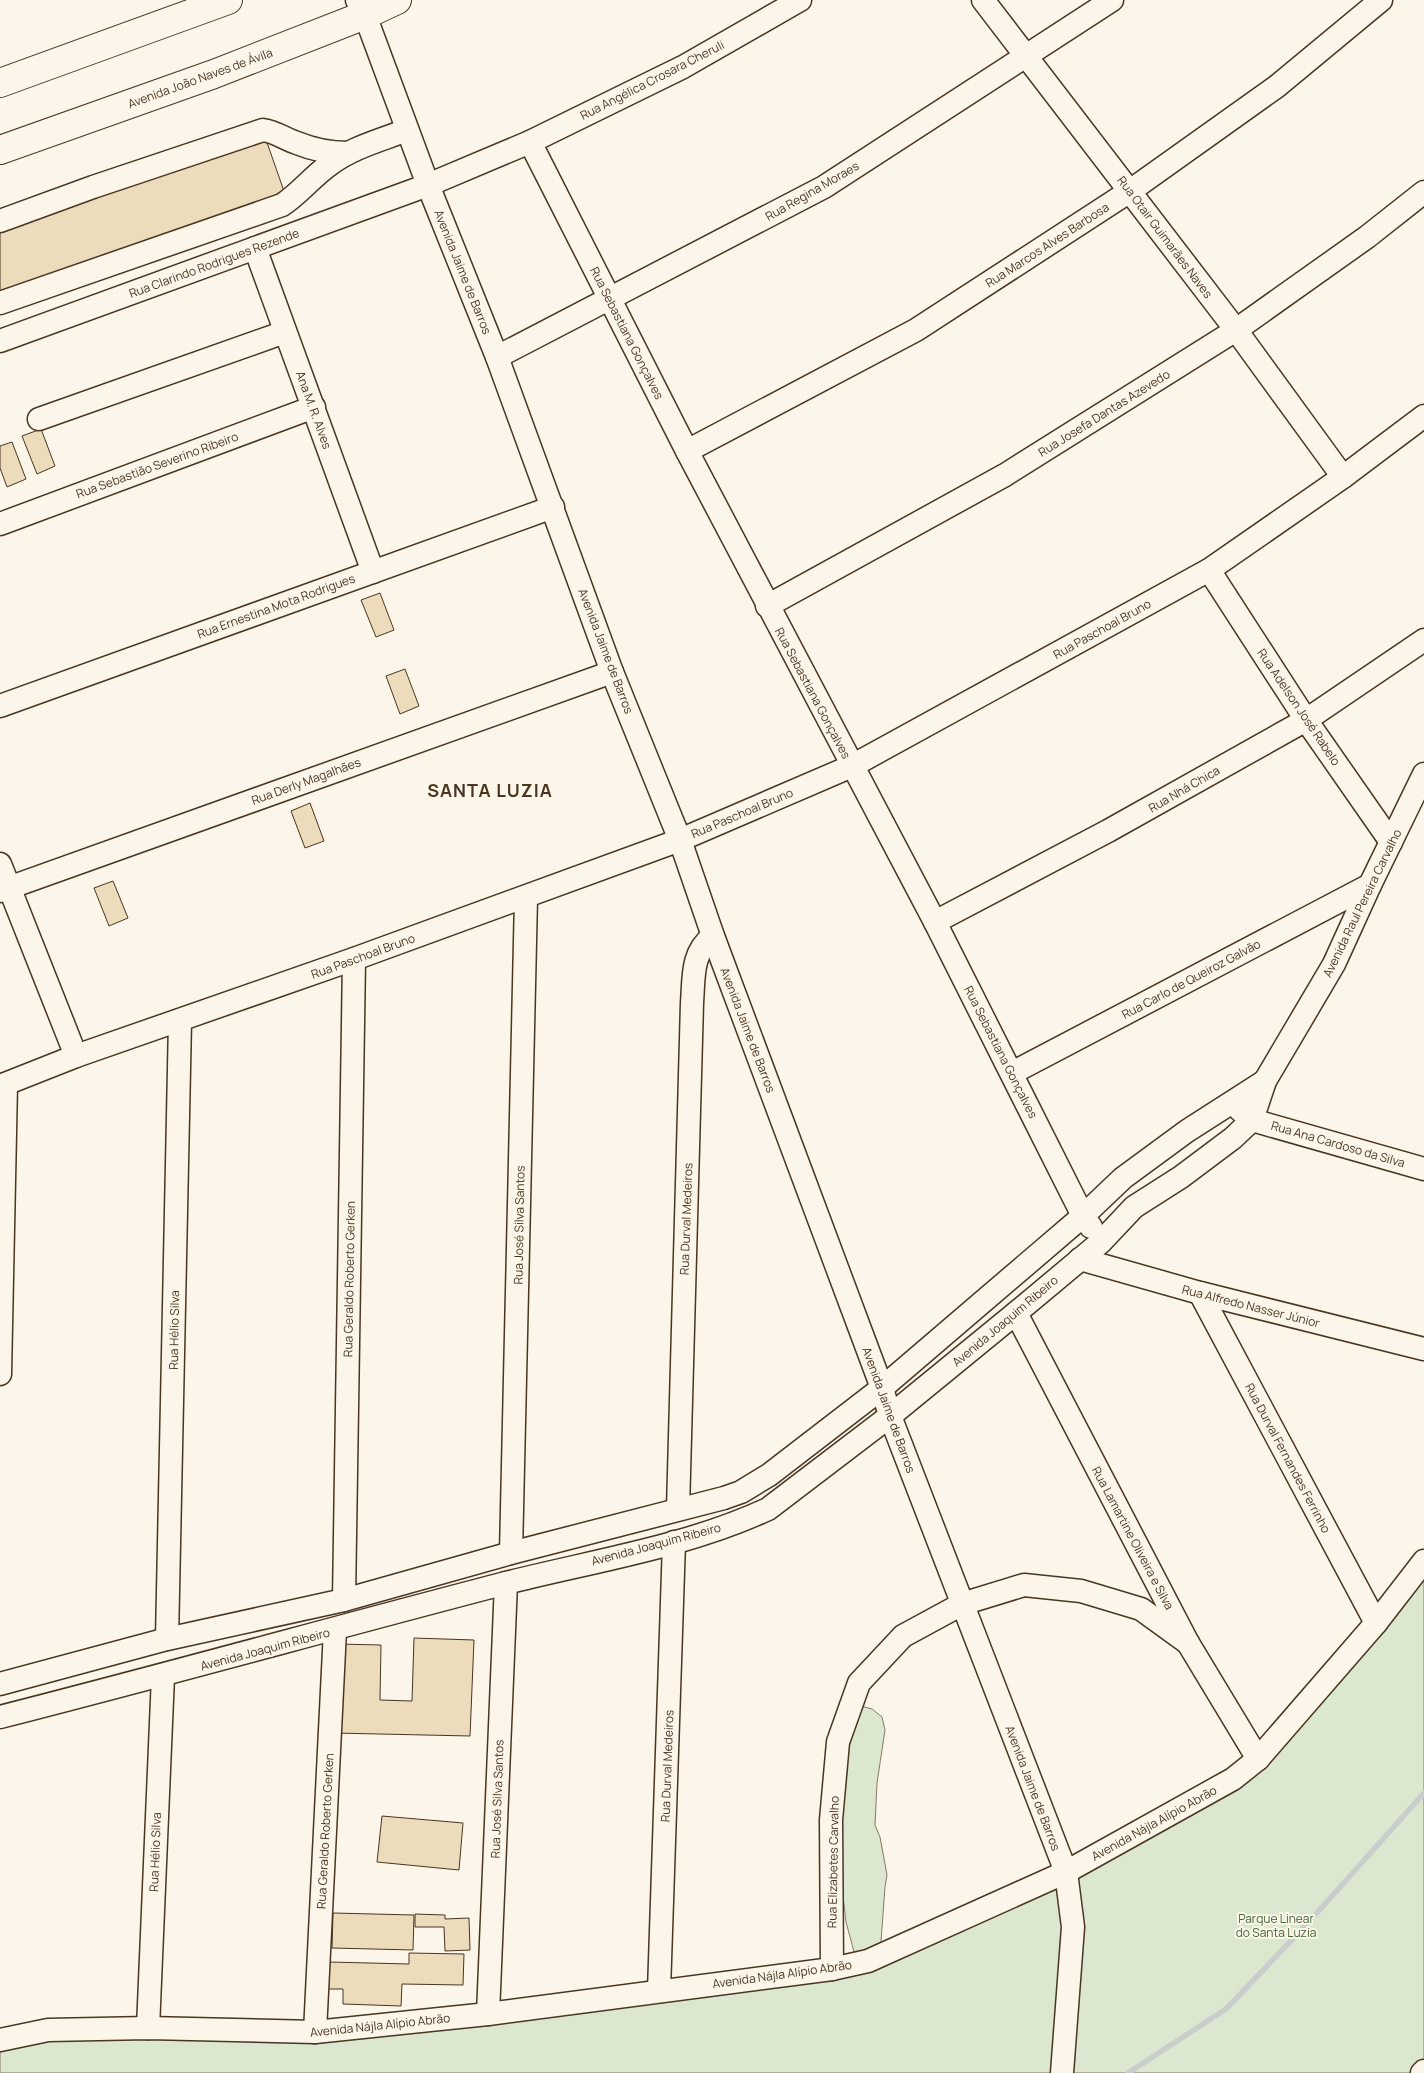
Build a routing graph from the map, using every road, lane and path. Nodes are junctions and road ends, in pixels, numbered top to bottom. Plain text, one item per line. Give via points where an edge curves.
1 (228, 0) edge
2 (397, 0) edge
3 (800, 0) edge
4 (983, 0) edge
5 (1112, 0) edge
6 (1381, 0) edge
7 (361, 8) edge
8 (1027, 56) junction
9 (0, 83) edge
10 (407, 130) junction
11 (530, 142) junction
12 (0, 150) edge
13 (348, 154) junction
14 (428, 185) junction
15 (1130, 191) junction
16 (1424, 192) edge
17 (0, 221) edge
18 (255, 248) junction
19 (610, 298) junction
20 (0, 303) edge
21 (1236, 330) junction
22 (285, 332) junction
23 (0, 341) edge
24 (497, 357) junction
25 (314, 407) junction
26 (1424, 416) edge
27 (39, 419) dead end
28 (686, 451) junction
29 (1344, 478) junction
30 (552, 507) junction
31 (0, 524) edge
32 (1209, 570) junction
33 (373, 572) junction
34 (767, 606) junction
35 (1424, 640) edge
36 (612, 672) junction
37 (0, 706) edge
38 (1306, 720) junction
39 (852, 766) junction
40 (1424, 774) edge
41 (680, 840) junction
42 (1391, 842) junction
43 (0, 864) edge
44 (1370, 885) junction
45 (5, 889) edge
46 (526, 898) junction
47 (935, 922) junction
48 (713, 936) junction
49 (354, 959) junction
50 (180, 1021) junction
51 (76, 1056) junction
52 (1012, 1073) junction
53 (1265, 1081) junction
54 (3, 1085) edge
55 (1231, 1103) junction
56 (1252, 1120) junction
57 (1424, 1169) edge
58 (1083, 1216) junction
59 (1101, 1242) junction
60 (1080, 1259) junction
61 (1200, 1293) junction
62 (1016, 1313) junction
63 (1424, 1349) edge
64 (0, 1374) edge
65 (882, 1388) junction
66 (890, 1416) junction
67 (678, 1510) junction
68 (674, 1542) junction
69 (512, 1553) junction
70 (1424, 1560) edge
71 (506, 1583) junction
72 (344, 1600) junction
73 (962, 1604) junction
74 (1376, 1623) junction
75 (335, 1630) junction
76 (167, 1639) junction
77 (1188, 1644) junction
78 (163, 1676) junction
79 (0, 1684) edge
80 (0, 1718) edge
81 (1258, 1759) junction
82 (1066, 1872) junction
83 (832, 1969) junction
84 (659, 1990) junction
85 (488, 2014) junction
86 (148, 2028) junction
87 (315, 2032) junction
88 (0, 2040) edge
89 (1062, 2073) edge

1 - 9 main road
2 - 7 main road, Avenida João Naves de Ávila
3 - 11 street, Rua Angélica Crosara Cheruli via 683,67
4 - 8 street, Rua Otair Guimarães Naves
5 - 8 street, Rua Regina Moraes
6 - 15 street, Rua Marcos Alves Barbosa via 1276,87
7 - 10 street, Avenida Jaime de Barros
7 - 12 main road, Avenida João Naves de Ávila via 214,74
8 - 15 street, Rua Otair Guimarães Naves
8 - 19 street, Rua Regina Moraes via 824,188
10 - 13 street
10 - 14 street, Avenida Jaime de Barros
11 - 14 street, Rua Angélica Crosara Cheruli
11 - 19 street, Rua Sebastiana Gonçalves
13 - 17 street via 311,148 263,130
13 - 20 street via 330,163 295,197 282,205
14 - 18 street, Rua Clarindo Rodrigues Rezende
14 - 24 street, Avenida Jaime de Barros
15 - 21 street, Rua Otair Guimarães Naves
15 - 28 street, Rua Marcos Alves Barbosa via 916,330
16 - 21 street, Rua Josefa Dantas Azevedo via 1367,238
18 - 22 street, Ana M. R. Alves
18 - 23 street, Rua Clarindo Rodrigues Rezende
19 - 24 street, Rua Regina Moraes
19 - 28 street, Rua Sebastiana Gonçalves
21 - 29 street, Rua Otair Guimarães Naves
21 - 34 street, Rua Josefa Dantas Azevedo via 1005,475
22 - 25 street, Ana M. R. Alves
22 - 27 street
24 - 30 street, Avenida Jaime de Barros
25 - 31 street, Rua Sebastião Severino Ribeiro
25 - 33 street, Ana M. R. Alves
26 - 29 street, Rua Paschoal Bruno
28 - 34 street, Rua Sebastiana Gonçalves
29 - 32 street, Rua Paschoal Bruno
30 - 33 street, Rua Ernestina Mota Rodrigues
30 - 36 street, Avenida Jaime de Barros
32 - 38 street, Rua Adelson José Rabelo
32 - 39 street, Rua Paschoal Bruno
33 - 37 street, Rua Ernestina Mota Rodrigues
34 - 39 street, Rua Sebastiana Gonçalves
35 - 38 street, Rua Nhá Chica
36 - 41 street, Avenida Jaime de Barros
36 - 45 street, Rua Derly Magalhães
38 - 42 street, Rua Adelson José Rabelo
38 - 47 street, Rua Nhá Chica via 1108,832
39 - 41 street, Rua Paschoal Bruno
39 - 47 street, Rua Sebastiana Gonçalves
40 - 42 street, Avenida Raul Pereira Carvalho
41 - 46 street, Rua Paschoal Bruno
41 - 48 street, Avenida Jaime de Barros
42 - 44 street, Avenida Raul Pereira Carvalho
43 - 45 street
44 - 52 street, Rua Carlo de Queiroz Galvão
44 - 53 street, Avenida Raul Pereira Carvalho via 1334,964
45 - 51 street
46 - 49 street, Rua Paschoal Bruno
46 - 69 street, Rua José Silva Santos
47 - 52 street, Rua Sebastiana Gonçalves
48 - 65 street, Avenida Jaime de Barros
48 - 67 street, Rua Durval Medeiros via 702,944 697,953 692,1003
49 - 50 street, Rua Paschoal Bruno
49 - 72 street, Rua Geraldo Roberto Gerken
50 - 51 street, Rua Paschoal Bruno
50 - 76 street, Rua Hélio Silva
51 - 54 street, Rua Paschoal Bruno
52 - 58 street, Rua Sebastiana Gonçalves
53 - 55 street, Avenida Raul Pereira Carvalho
53 - 56 street, Avenida Raul Pereira Carvalho
54 - 64 street
55 - 56 street
55 - 58 street via 1123,1178
56 - 57 street, Rua Ana Cardoso da Silva
56 - 59 street, Avenida Joaquim Ribeiro via 1181,1177 1134,1207
58 - 59 street, Rua Sebastiana Gonçalves
58 - 65 street
59 - 60 street, Avenida Joaquim Ribeiro
60 - 61 street, Rua Alfredo Nasser Júnior
60 - 62 street, Avenida Joaquim Ribeiro
61 - 63 street, Rua Alfredo Nasser Júnior
61 - 74 street, Rua Durval Fernandes Ferrinho
62 - 66 street, Avenida Joaquim Ribeiro
62 - 77 street, Rua Lamartine Oliveira e Silva
65 - 66 street, Avenida Jaime de Barros
65 - 67 street via 769,1475 741,1492
66 - 68 street, Avenida Joaquim Ribeiro via 768,1509
66 - 73 street, Avenida Jaime de Barros
67 - 69 street
68 - 71 street, Avenida Joaquim Ribeiro
68 - 84 street, Rua Durval Medeiros
69 - 72 street
70 - 74 street, Avenida Nájla Alípio Abrão
71 - 75 street, Avenida Joaquim Ribeiro
71 - 85 street, Rua José Silva Santos
72 - 76 street
73 - 77 street, Rua Elizabetes Carvalho via 1024,1584 1081,1591 1141,1609
73 - 82 street, Avenida Jaime de Barros
73 - 83 street, Rua Elizabetes Carvalho via 903,1636 859,1684 838,1742 831,1820
74 - 81 street, Avenida Nájla Alípio Abrão
75 - 78 street, Avenida Joaquim Ribeiro
75 - 87 street, Rua Geraldo Roberto Gerken
76 - 79 street
77 - 81 street, Rua Lamartine Oliveira e Silva
78 - 80 street, Avenida Joaquim Ribeiro
78 - 86 street, Rua Hélio Silva
81 - 82 street, Avenida Nájla Alípio Abrão via 1233,1779
82 - 83 street, Avenida Nájla Alípio Abrão via 868,1962
82 - 89 street, Avenida Jaime de Barros via 1073,1927
83 - 84 street, Avenida Nájla Alípio Abrão
84 - 85 street, Avenida Nájla Alípio Abrão
85 - 87 street, Avenida Nájla Alípio Abrão
86 - 87 street, Avenida Nájla Alípio Abrão
86 - 88 street, Avenida Nájla Alípio Abrão via 48,2030

